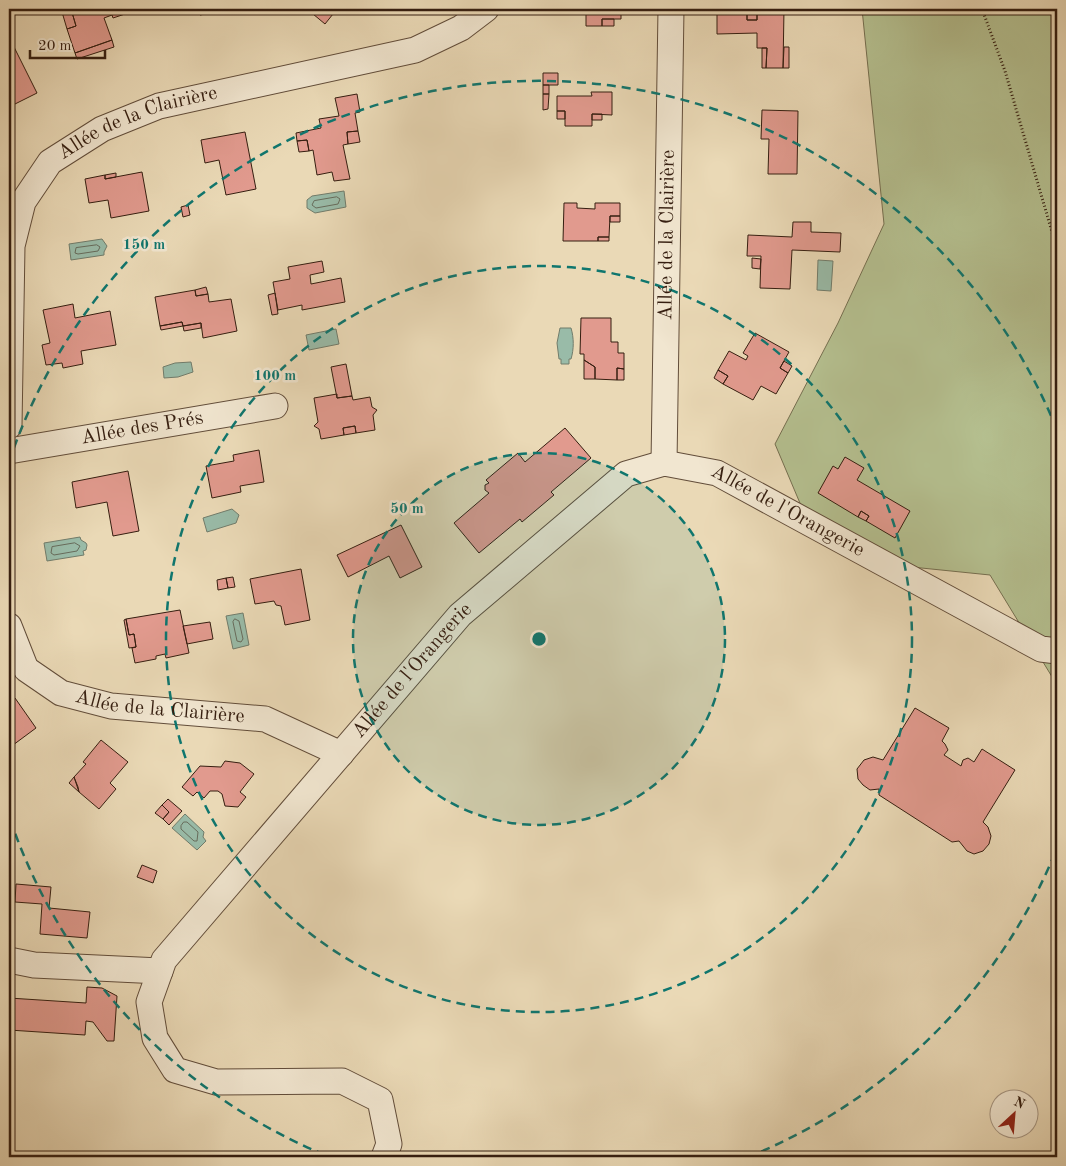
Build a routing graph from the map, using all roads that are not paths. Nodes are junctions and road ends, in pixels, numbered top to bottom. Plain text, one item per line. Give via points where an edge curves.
1 (486, 9) edge
2 (671, 9) edge
3 (275, 406) dead end
4 (9, 426) edge
5 (9, 451) edge
6 (664, 463) junction
7 (9, 626) edge
8 (1057, 651) edge
9 (341, 754) junction
10 (9, 960) edge
11 (160, 972) junction
12 (384, 1157) edge

1 - 4 street, Allée de la Clairière via 460,28 415,50 159,106 102,129 50,162 24,202 12,246
2 - 6 street, Allée de la Clairière
3 - 5 street, Allée des Prés
6 - 8 street, Allée de l'Orangerie via 717,473 1041,649
6 - 9 street, Allée de l'Orangerie via 626,474 460,615
7 - 9 street, Allée de la Clairière via 26,669 61,693 111,706 265,719
9 - 11 street, Allée de l'Orangerie via 164,960
10 - 11 street via 34,965
11 - 12 street, Allée de l'Orangerie via 149,1002 154,1038 175,1070 216,1082 342,1081 380,1100 389,1144

